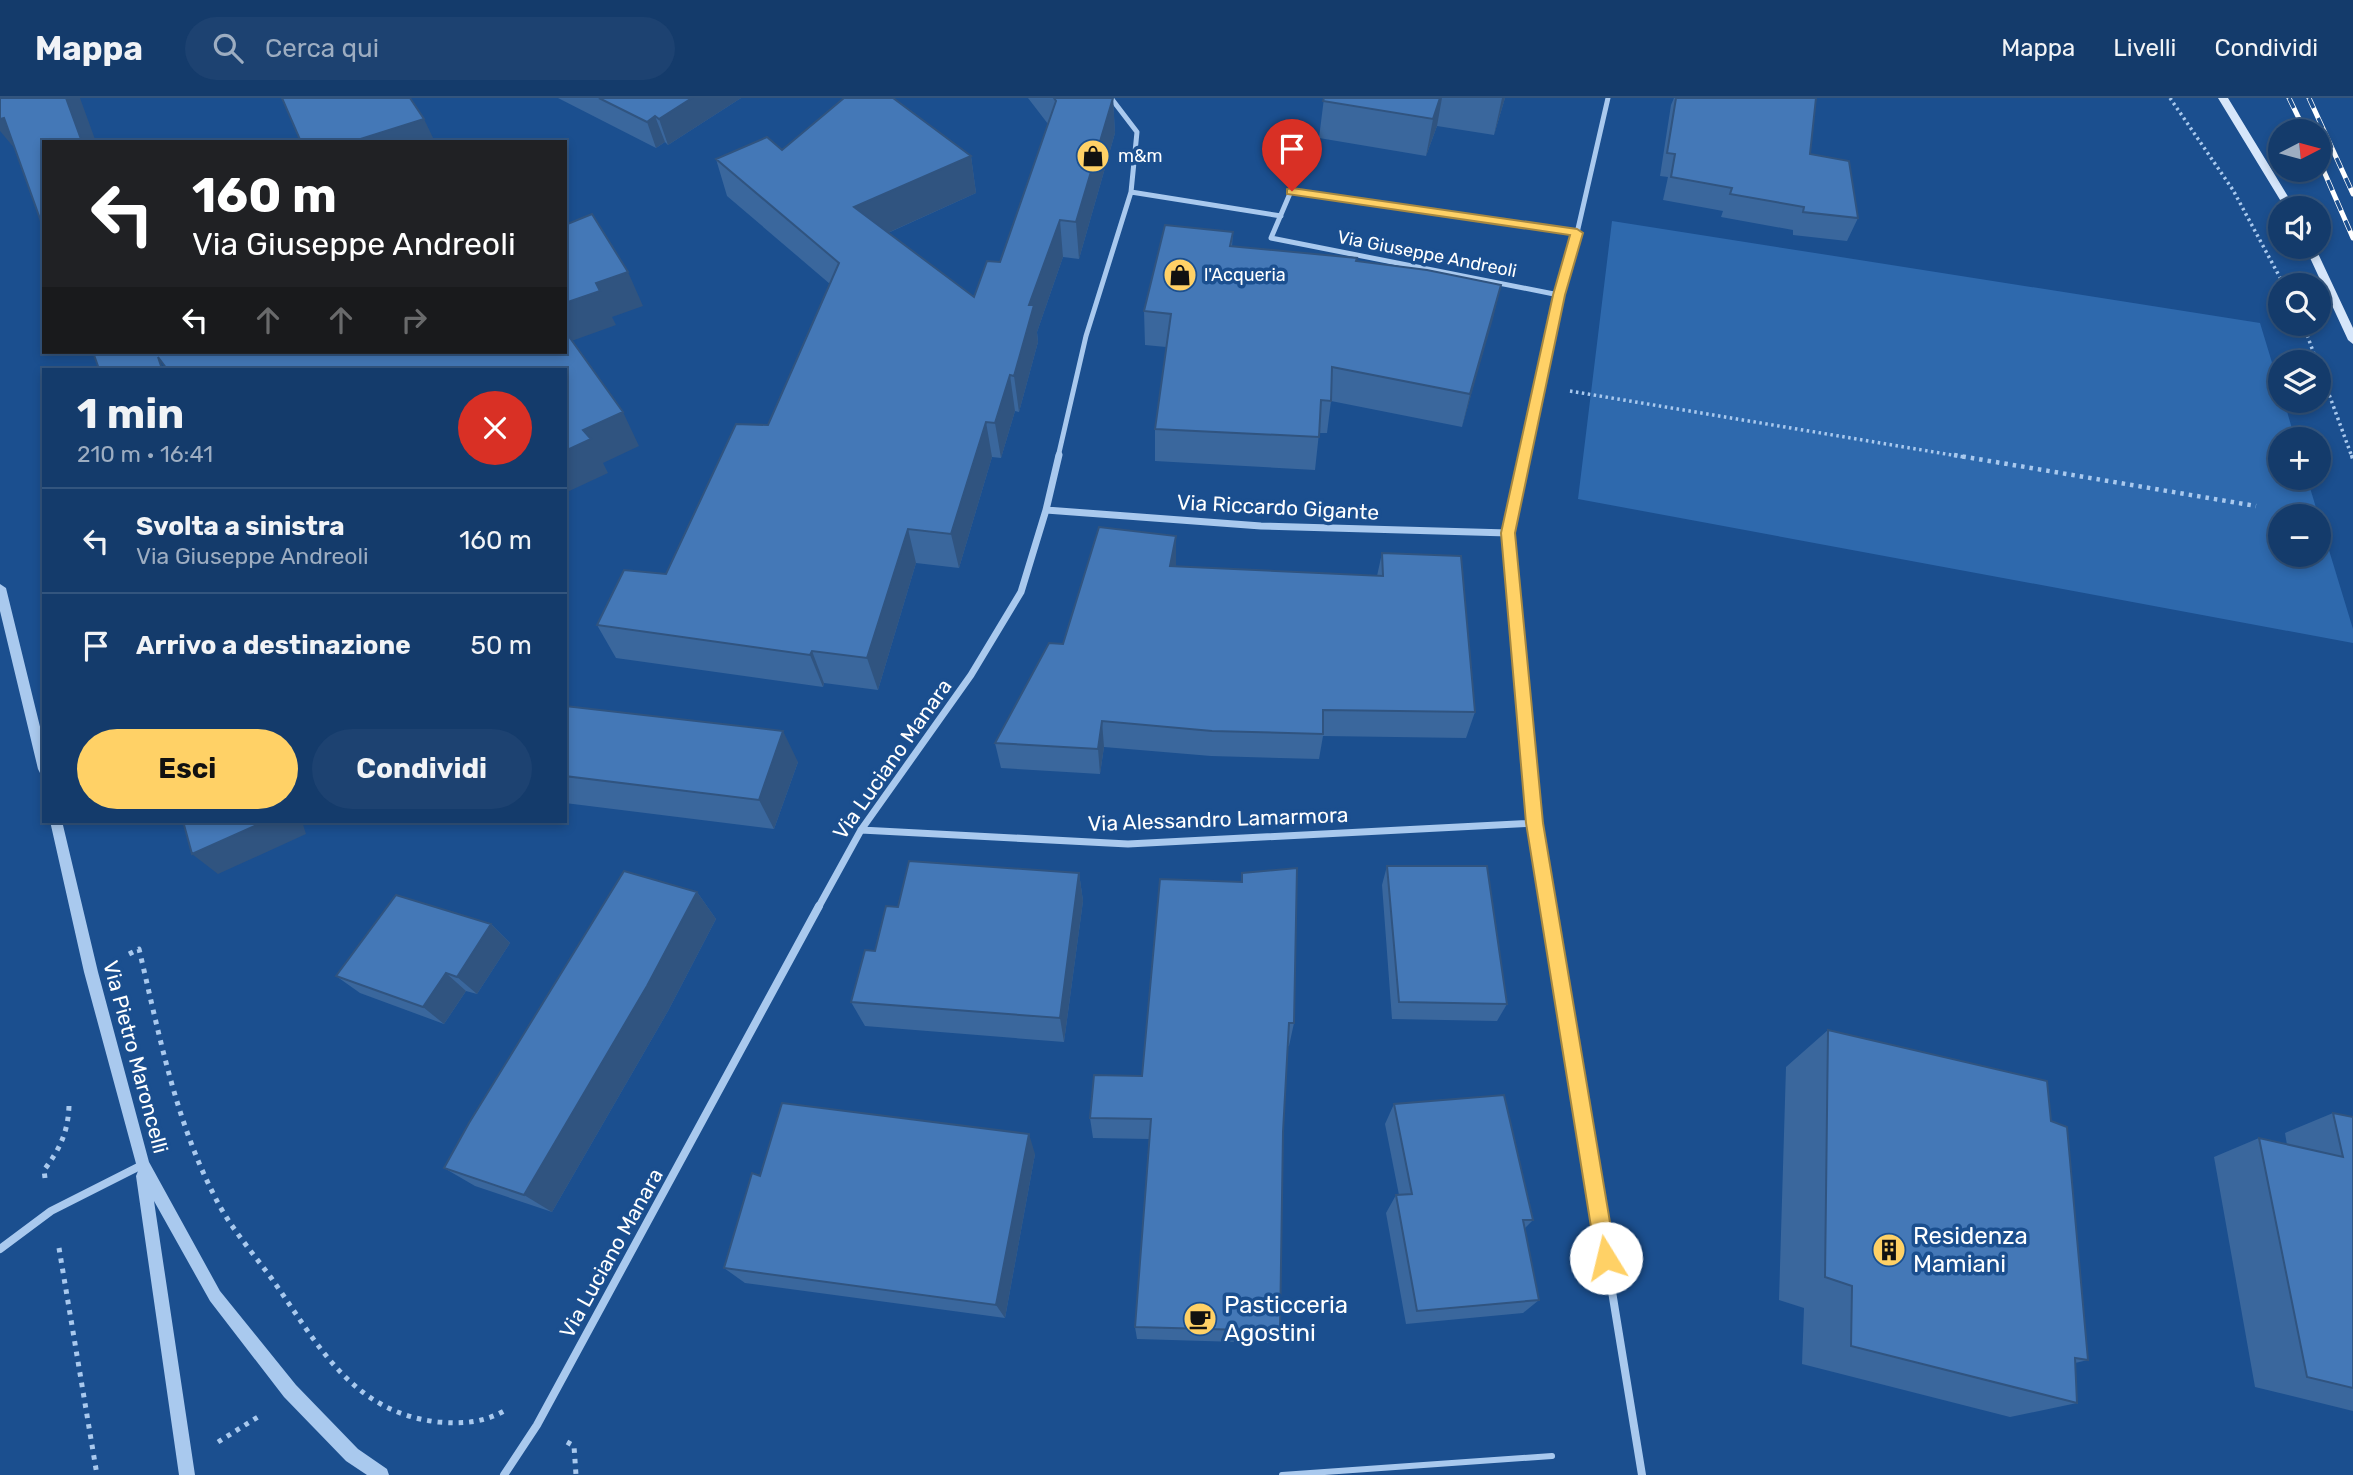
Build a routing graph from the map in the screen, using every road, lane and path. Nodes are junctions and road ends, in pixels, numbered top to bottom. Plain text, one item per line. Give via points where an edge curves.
1 (1111, 98) edge
2 (1608, 98) edge
3 (2170, 98) edge
4 (2223, 98) edge
5 (1131, 192) junction
6 (2283, 196) edge
7 (1281, 216) junction
8 (1577, 233) junction
9 (2316, 259) edge
10 (2278, 273) edge
11 (1559, 295) junction
12 (2353, 340) edge
13 (1591, 394) dead end
14 (2331, 399) edge
15 (2353, 459) edge
16 (2256, 506) dead end
17 (1046, 510) junction
18 (1508, 533) junction
19 (0, 588) edge
20 (42, 761) edge
21 (56, 823) edge
22 (1535, 823) junction
23 (861, 830) junction
24 (129, 954) dead end
25 (69, 1107) dead end
26 (142, 1165) junction
27 (44, 1170) dead end
28 (0, 1249) edge
29 (60, 1256) dead end
30 (509, 1409) dead end
31 (269, 1410) dead end
32 (211, 1446) dead end
33 (574, 1446) dead end
34 (1552, 1456) dead end
35 (1324, 1474) edge
36 (97, 1475) edge
37 (187, 1475) edge
38 (381, 1475) edge
39 (504, 1475) edge
40 (576, 1475) edge
41 (1282, 1475) edge
42 (1642, 1475) edge

1 - 5 street, Via Luciano Manara via 1138,132
2 - 8 street
3 - 10 path via 2233,190
4 - 6 main road
5 - 7 street
5 - 17 street, Via Luciano Manara via 1086,336
7 - 8 street, Via Giuseppe Andreoli via 1292,191
7 - 11 street, Via Giuseppe Andreoli via 1271,238
8 - 11 street
9 - 12 main road
11 - 18 street
13 - 16 path
14 - 15 path
17 - 18 street, Via Riccardo Gigante via 1261,527
17 - 23 street, Via Luciano Manara via 1021,592 971,675
18 - 22 street
19 - 20 street
21 - 26 street, Via Pietro Maroncelli
22 - 23 street, Via Alessandro Lamarmora via 1128,844
22 - 42 street
23 - 39 street, Via Luciano Manara via 537,1425
24 - 30 path via 139,949 177,1105 215,1198 324,1359 362,1394 390,1411 459,1424 486,1421
25 - 27 path via 63,1146
26 - 28 street via 51,1211
26 - 37 street
26 - 38 street, Via Pietro Maroncelli via 215,1296 290,1391 352,1455
29 - 36 path
31 - 32 path
33 - 40 path
34 - 35 lane
35 - 41 lane

